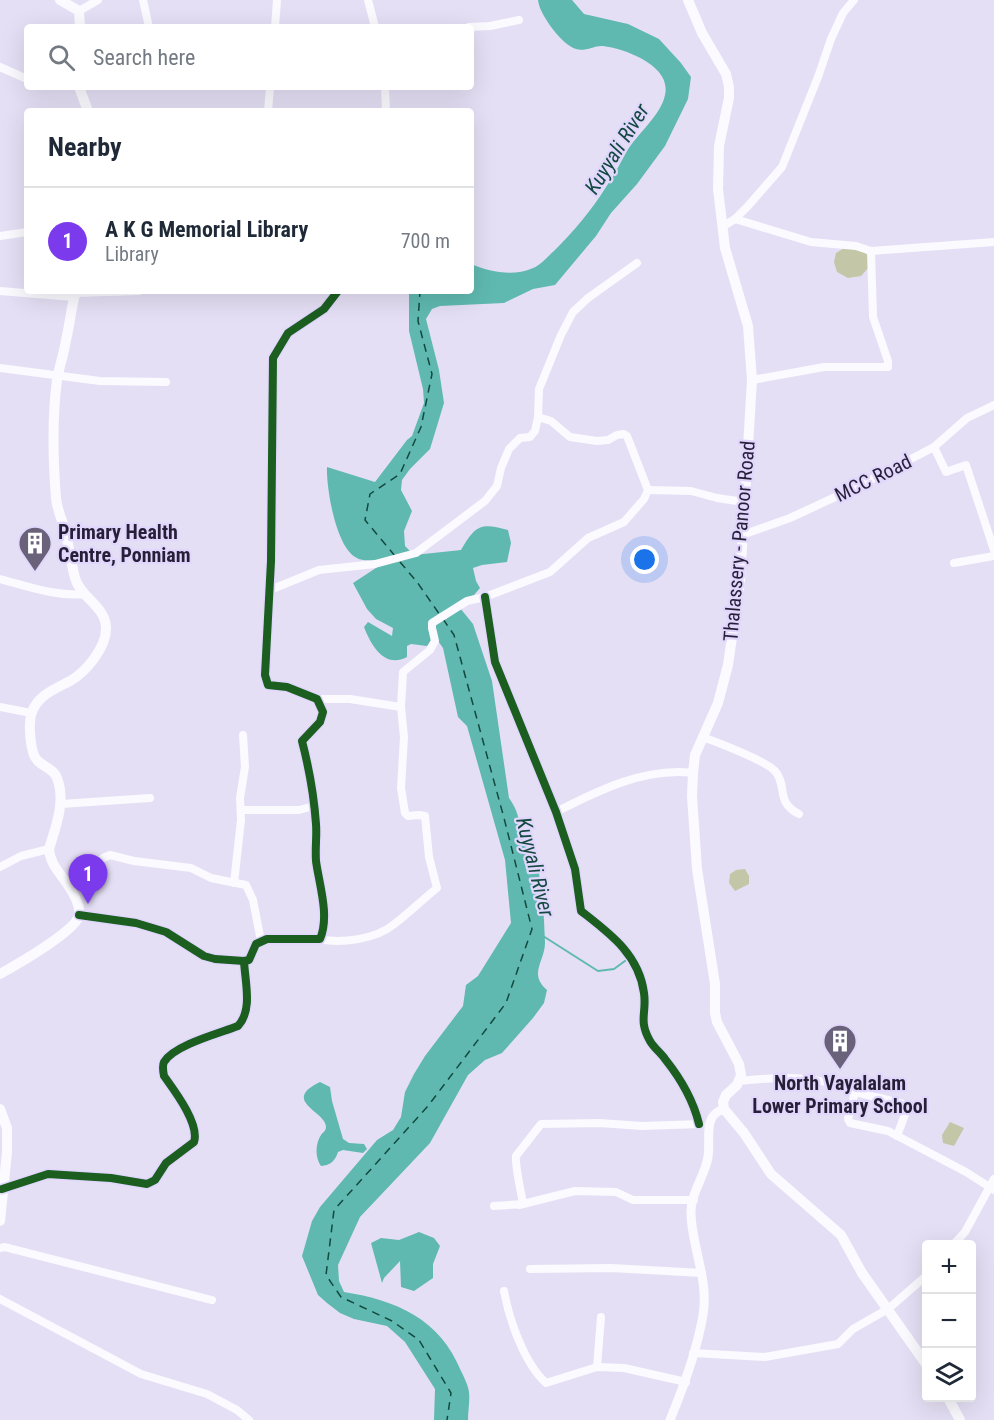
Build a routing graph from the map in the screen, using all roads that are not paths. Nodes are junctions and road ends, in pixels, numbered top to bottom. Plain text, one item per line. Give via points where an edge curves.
1 (60, 0) edge
2 (98, 0) edge
3 (143, 0) edge
4 (277, 0) edge
5 (368, 0) edge
6 (688, 0) edge
7 (854, 0) edge
8 (79, 11) junction
9 (519, 20) dead end
10 (80, 24) edge
11 (148, 24) edge
12 (275, 24) edge
13 (374, 24) edge
14 (474, 27) edge
15 (0, 67) edge
16 (24, 78) edge
17 (81, 90) edge
18 (270, 90) edge
19 (385, 90) edge
20 (88, 108) edge
21 (268, 108) edge
22 (386, 108) edge
23 (735, 219) junction
24 (722, 226) junction
25 (24, 232) edge
26 (0, 236) edge
27 (994, 242) edge
28 (871, 250) junction
29 (637, 264) dead end
30 (0, 291) edge
31 (24, 292) edge
32 (75, 294) edge
33 (336, 294) edge
34 (0, 368) edge
35 (58, 377) junction
36 (752, 380) junction
37 (166, 382) dead end
38 (994, 405) edge
39 (538, 417) junction
40 (934, 447) junction
41 (648, 490) junction
42 (744, 502) junction
43 (742, 535) junction
44 (994, 550) edge
45 (994, 556) edge
46 (954, 563) dead end
47 (0, 579) edge
48 (270, 590) junction
49 (85, 594) junction
50 (485, 597) junction
51 (318, 699) junction
52 (0, 707) edge
53 (401, 707) junction
54 (31, 713) junction
55 (243, 735) dead end
56 (702, 737) junction
57 (693, 773) junction
58 (150, 798) dead end
59 (61, 804) junction
60 (314, 806) junction
61 (241, 810) junction
62 (556, 812) junction
63 (799, 814) dead end
64 (50, 849) junction
65 (0, 867) edge
66 (234, 883) junction
67 (69, 886) junction
68 (79, 915) junction
69 (321, 939) junction
70 (261, 941) junction
71 (244, 961) junction
72 (0, 974) edge
73 (739, 1081) junction
74 (852, 1091) junction
75 (0, 1109) edge
76 (724, 1109) junction
77 (704, 1124) junction
78 (897, 1136) junction
79 (992, 1185) edge
80 (3, 1189) junction
81 (694, 1200) junction
82 (523, 1204) junction
83 (494, 1206) dead end
84 (508, 1207) dead end
85 (0, 1220) edge
86 (958, 1240) edge
87 (0, 1248) edge
88 (530, 1269) dead end
89 (702, 1273) junction
90 (922, 1280) edge
91 (504, 1291) dead end
92 (0, 1299) edge
93 (212, 1300) dead end
94 (888, 1309) junction
95 (601, 1317) dead end
96 (693, 1353) junction
97 (922, 1357) edge
98 (597, 1367) junction
99 (686, 1382) junction
100 (950, 1402) edge
101 (249, 1420) edge
102 (669, 1420) edge
103 (960, 1420) edge

1 - 8 main road
2 - 8 street
3 - 11 street
4 - 12 street
5 - 13 street
6 - 24 main road, Thalassery - Panoor Road via 729,87 718,146
7 - 23 street via 831,39 782,167
8 - 10 main road
9 - 14 street
15 - 16 street
17 - 20 main road
18 - 21 street
19 - 22 street
23 - 24 street
23 - 28 street via 811,242
24 - 36 main road, Thalassery - Panoor Road via 727,258 748,326
25 - 26 street
27 - 28 street
28 - 36 street via 873,317 888,367 824,367
29 - 39 street via 573,312 539,389
30 - 31 street
32 - 35 main road
33 - 48 street via 324,309 288,333 273,358
34 - 35 street
35 - 37 street
35 - 49 main road via 54,433 56,501 75,580
36 - 42 main road, Thalassery - Panoor Road
38 - 40 street, MCC Road via 967,418
39 - 41 street via 551,421 570,437 597,441 624,434
39 - 48 street via 533,435 520,438 509,450 497,486 485,501 416,553 375,564 319,570
40 - 43 street, MCC Road via 800,513
40 - 44 street via 946,472 966,465
41 - 42 street via 691,491
41 - 50 street via 624,522 588,538 550,572
42 - 43 main road, Thalassery - Panoor Road
43 - 56 main road, Thalassery - Panoor Road via 740,581 726,675
45 - 46 street
47 - 49 street via 56,592
48 - 51 street via 266,681 268,685 287,687
49 - 54 main road via 103,615 106,625 101,647 86,668 71,681 52,689
50 - 53 street via 462,604 432,623 435,641 430,650 403,672
50 - 62 street via 495,662
51 - 53 street via 350,699
51 - 60 street via 323,712 320,723 302,741
52 - 54 street
53 - 69 street via 405,813 425,816 437,888 382,933 351,941
54 - 59 main road via 32,750 35,758 58,779
55 - 61 street
56 - 57 main road, Thalassery - Panoor Road
56 - 63 street via 770,766 777,773 789,809
57 - 62 street via 673,770 604,787
57 - 73 main road, Thalassery - Panoor Road via 697,869 715,984 715,1013 739,1064
58 - 59 street
59 - 64 main road
60 - 61 street via 299,810
60 - 69 street via 324,931
61 - 66 street
62 - 77 street via 575,869 581,911 631,956 645,995 644,1028 684,1086
64 - 65 street via 21,856
64 - 67 main road via 56,869
66 - 67 street via 191,868 110,855
66 - 70 street via 246,885 250,892
67 - 68 main road via 78,902
68 - 71 street via 136,922 166,932 204,956
68 - 72 main road via 58,937
69 - 70 street
70 - 71 street via 249,960
71 - 80 street via 247,1011 243,1020 238,1026 184,1047 162,1068 190,1117 196,1136 194,1142 166,1163 155,1179 147,1184 48,1174
73 - 74 street via 793,1078
73 - 76 main road via 726,1095
74 - 78 street via 850,1123
74 - 78 street via 907,1106
75 - 80 main road via 7,1128
76 - 77 street
76 - 94 main road via 771,1174 841,1235
77 - 81 street via 708,1158
77 - 82 street via 541,1124 516,1156
78 - 79 street
79 - 86 street
80 - 85 main road
81 - 82 street via 633,1200 616,1192 574,1191
81 - 89 street via 693,1236
82 - 83 street
82 - 84 street
87 - 93 street
88 - 89 street
89 - 96 street via 703,1312
90 - 94 street
91 - 98 street via 511,1322 546,1383
92 - 101 street via 141,1374 207,1394
94 - 96 street via 853,1329 838,1344 765,1357
94 - 97 main road
95 - 98 street
96 - 99 street
98 - 99 street via 624,1368
99 - 102 street
100 - 103 main road

